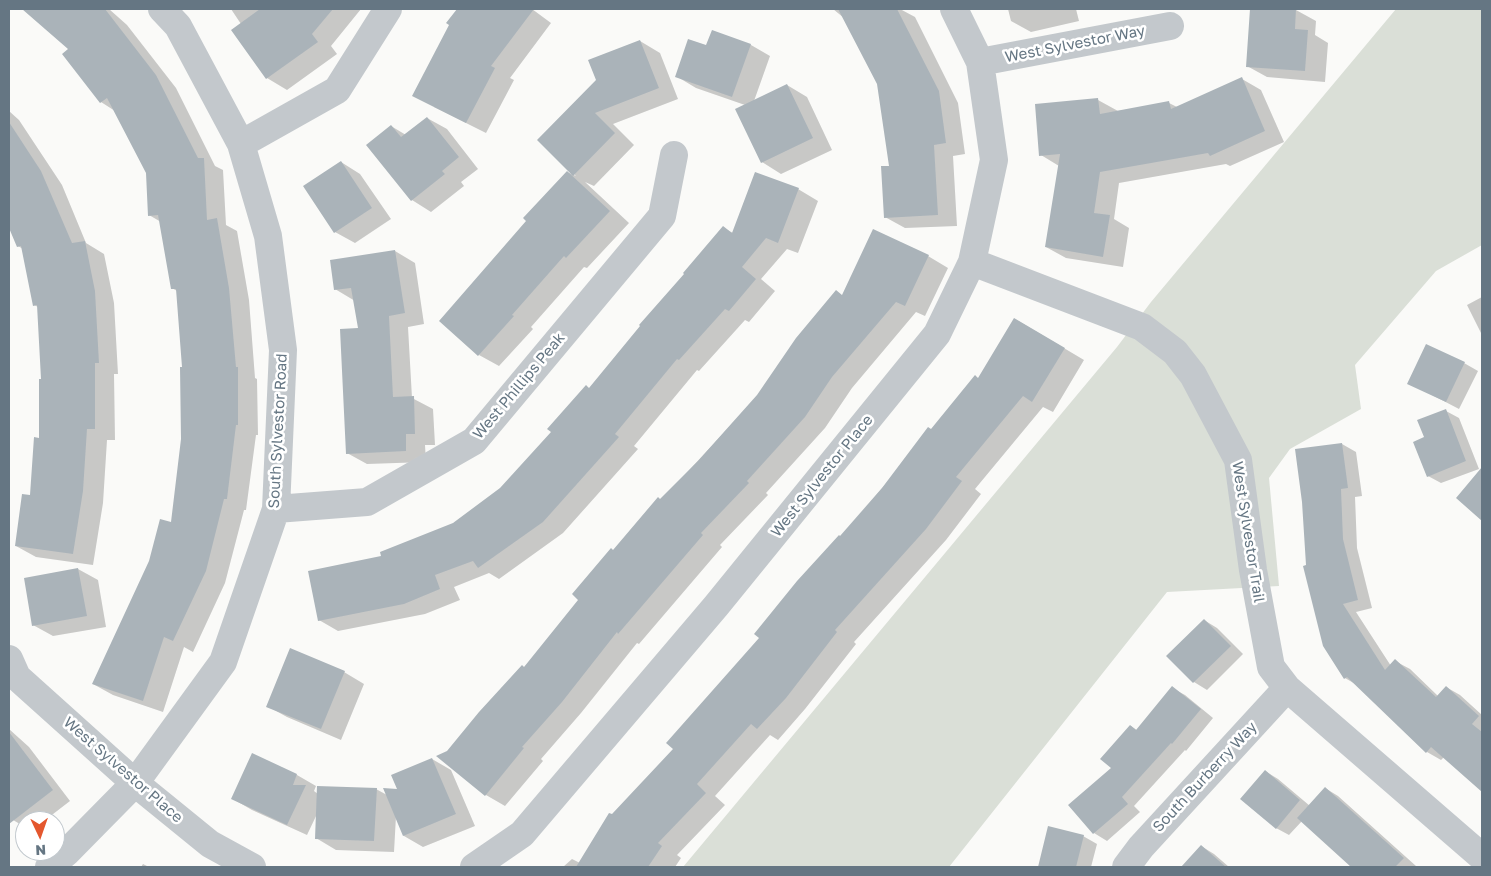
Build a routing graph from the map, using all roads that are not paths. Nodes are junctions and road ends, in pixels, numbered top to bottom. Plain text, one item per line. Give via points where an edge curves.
1 (162, 9) edge
2 (388, 9) edge
3 (954, 9) edge
4 (1170, 26) dead end
5 (980, 62) junction
6 (241, 144) junction
7 (674, 155) dead end
8 (972, 262) junction
9 (276, 509) junction
10 (9, 659) edge
11 (1287, 688) junction
12 (135, 783) junction
13 (1482, 857) edge
14 (49, 867) edge
15 (252, 867) edge
16 (474, 867) edge
17 (1126, 867) edge

1 - 6 street, South Sylvestor Road via 178,26
2 - 6 street via 336,90
3 - 5 street, West Sylvestor Place
4 - 5 street, West Sylvestor Way
5 - 8 street, West Sylvestor Place via 994,160
6 - 9 street, South Sylvestor Road via 268,236 283,350
7 - 9 street, West Phillips Peak via 662,216 474,441 367,502
8 - 11 street, West Sylvestor Trail via 1142,327 1175,352 1192,375 1238,460 1253,570 1271,667
8 - 16 street, West Sylvestor Place via 937,334 716,606 522,834
9 - 12 street, South Sylvestor Road via 223,662
10 - 12 street, West Sylvestor Place via 17,677
11 - 13 street, West Sylvestor Trail
11 - 17 street, South Burberry Way
12 - 14 street, South Sylvestor Road
12 - 15 street, West Sylvestor Place via 210,844

